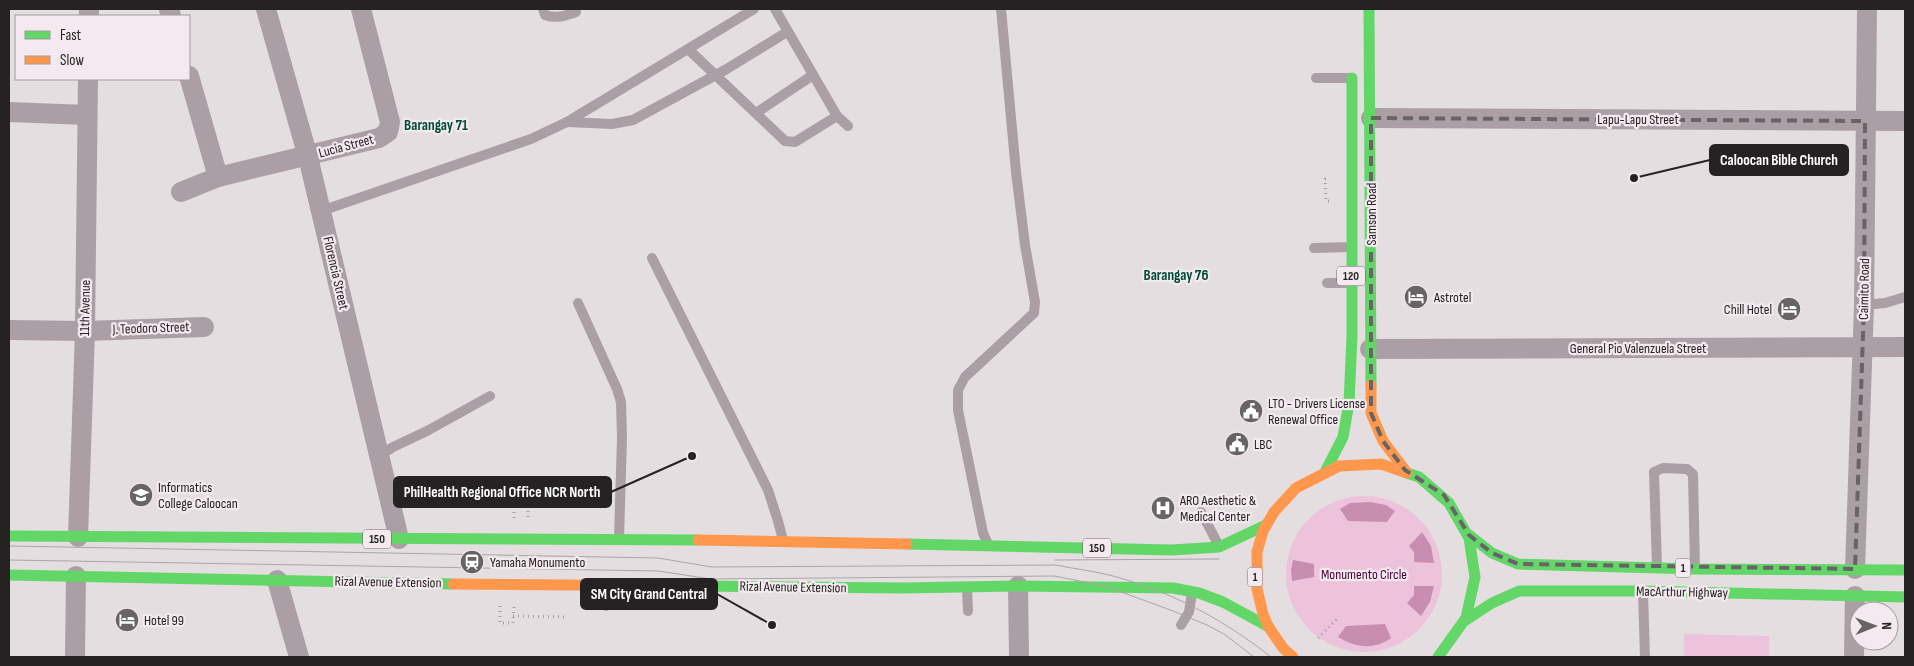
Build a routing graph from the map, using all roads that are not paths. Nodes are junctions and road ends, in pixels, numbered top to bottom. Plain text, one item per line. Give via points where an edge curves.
1 (266, 9) edge
2 (361, 9) edge
3 (543, 9) edge
4 (754, 9) edge
5 (775, 9) edge
6 (1001, 9) edge
7 (1370, 9) edge
8 (1866, 9) edge
9 (576, 12) dead end
10 (787, 32) junction
11 (688, 49) junction
12 (1352, 74) joint
13 (716, 75) junction
14 (813, 75) junction
15 (1316, 78) dead end
16 (190, 79) edge
17 (88, 80) edge
18 (9, 112) edge
19 (756, 113) junction
20 (87, 115) junction
21 (838, 116) junction
22 (1371, 118) junction
23 (1865, 121) junction
24 (1905, 121) edge
25 (567, 122) junction
26 (848, 126) dead end
27 (308, 157) junction
28 (218, 177) junction
29 (180, 192) dead end
30 (321, 211) junction
31 (1351, 247) junction
32 (1314, 248) dead end
33 (652, 258) dead end
34 (1327, 283) dead end
35 (1351, 283) junction
36 (1905, 297) edge
37 (578, 303) dead end
38 (1864, 304) junction
39 (204, 327) dead end
40 (9, 330) edge
41 (85, 331) junction
42 (1905, 347) edge
43 (1863, 348) junction
44 (1370, 349) junction
45 (490, 396) dead end
46 (379, 456) junction
47 (1326, 470) junction
48 (1405, 470) junction
49 (1201, 512) dead end
50 (1266, 525) junction
51 (1469, 535) junction
52 (9, 536) edge
53 (78, 537) junction
54 (399, 539) junction
55 (619, 540) junction
56 (783, 542) junction
57 (989, 545) junction
58 (1219, 547) junction
59 (1657, 567) junction
60 (1695, 569) junction
61 (1855, 570) junction
62 (1905, 570) edge
63 (9, 575) edge
64 (76, 576) junction
65 (277, 580) junction
66 (606, 586) junction
67 (1018, 586) junction
68 (968, 587) junction
69 (1192, 590) junction
70 (1643, 591) junction
71 (1855, 596) junction
72 (1905, 597) edge
73 (606, 606) dead end
74 (968, 610) dead end
75 (1466, 620) junction
76 (1181, 626) dead end
77 (1269, 627) junction
78 (75, 657) edge
79 (300, 657) edge
80 (1019, 657) edge
81 (1293, 657) edge
82 (1438, 657) edge
83 (1645, 657) edge
84 (1854, 657) edge

1 - 27 street, Florencia Street
2 - 27 street, Lucia Street via 390,122 388,132 379,138
3 - 9 lane via 545,15 552,17
4 - 11 lane
5 - 10 lane
6 - 57 lane via 1016,172 1035,302 1034,313 965,377 958,390 960,420 983,533
7 - 22 main road, Samson Road / 120
8 - 23 street, Caimito Road
10 - 13 lane
10 - 14 lane
11 - 13 lane
11 - 25 lane
12 - 15 lane
12 - 31 main road, Samson Road / 120
13 - 19 lane
13 - 25 lane via 633,120 612,124
14 - 19 lane
14 - 21 lane
16 - 28 street
17 - 20 street, 11th Avenue
18 - 20 street
19 - 21 lane via 790,142
20 - 41 street, 11th Avenue
21 - 26 lane
22 - 23 street, Lapu-Lapu Street
22 - 44 main road, Samson Road / 120
23 - 24 street, Lapu-Lapu Street
23 - 38 street, Caimito Road
25 - 30 lane via 499,152
27 - 28 street, Lucia Street
27 - 30 street, Florencia Street
28 - 29 street, Lucia Street
30 - 46 street, Florencia Street via 331,236
31 - 32 lane
31 - 35 main road, Samson Road / 120
33 - 56 lane via 768,490
34 - 35 lane
35 - 47 main road, Samson Road / 120 via 1349,403 1342,437
36 - 38 lane via 1885,303
37 - 55 lane via 621,402
38 - 43 street, Caimito Road
39 - 41 street, J. Teodoro Street
40 - 41 street, J. Teodoro Street
41 - 53 street, 11th Avenue
42 - 43 street, General Pio Valenzuela Street
43 - 44 street, General Pio Valenzuela Street
43 - 61 street, Caimito Road
44 - 48 main road, Samson Road / 120 via 1372,413 1383,441
45 - 46 lane
46 - 54 street, Florencia Street
47 - 48 main road, 1 via 1362,462
47 - 50 main road, 1 via 1291,492
48 - 51 main road, 1 via 1444,495
49 - 58 lane
50 - 58 main road, 150
50 - 77 main road, 1 via 1258,550 1255,577 1259,603
51 - 59 main road, MacArthur Highway / 1 via 1492,553 1518,564
51 - 75 main road, 1 via 1476,569
52 - 53 main road, 150
53 - 54 main road, 150
54 - 55 main road, 150
55 - 56 main road, 150
56 - 57 main road, 150
57 - 58 main road, 150 via 1172,550
59 - 60 main road, MacArthur Highway / 1
59 - 60 lane via 1654,472 1663,468 1687,469 1693,474
60 - 61 main road, MacArthur Highway / 1
61 - 62 main road, MacArthur Highway / 1
63 - 64 main road, Rizal Avenue Extension
64 - 65 main road, Rizal Avenue Extension
64 - 78 street
65 - 66 main road, Rizal Avenue Extension
65 - 79 street
66 - 68 main road, Rizal Avenue Extension
66 - 73 lane
67 - 68 main road, Rizal Avenue Extension
67 - 69 main road, Rizal Avenue Extension
67 - 80 street
68 - 74 lane
69 - 76 lane via 1189,612
69 - 77 main road, Rizal Avenue Extension via 1246,612
70 - 71 main road, MacArthur Highway / 1
70 - 75 main road, MacArthur Highway / 1 via 1519,591
70 - 83 lane
71 - 72 main road, MacArthur Highway / 1
71 - 84 street
75 - 82 main road, 1 via 1458,635
77 - 81 main road, 1

